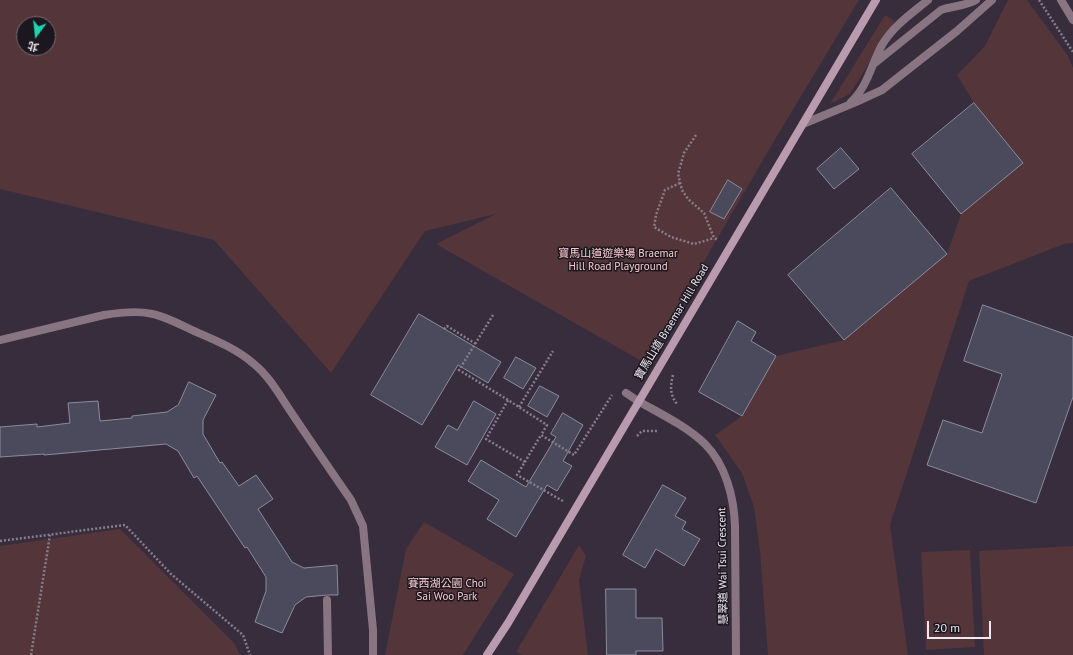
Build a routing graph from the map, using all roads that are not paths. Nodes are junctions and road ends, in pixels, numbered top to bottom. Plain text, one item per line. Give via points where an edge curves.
1 (876, 0) edge
2 (928, 0) edge
3 (976, 0) edge
4 (992, 0) edge
5 (1061, 0) edge
6 (1073, 20) edge
7 (874, 64) junction
8 (847, 105) junction
9 (803, 124) junction
10 (0, 340) edge
11 (626, 394) dead end
12 (638, 401) junction
13 (328, 600) dead end
14 (328, 655) edge
15 (373, 655) edge
16 (487, 655) edge
17 (736, 655) edge

1 - 9 street, 寶馬山道 Braemar Hill Road
2 - 7 street via 895,27 882,45
3 - 7 street via 941,10
4 - 8 street via 882,90
5 - 6 street
7 - 8 street via 865,84
8 - 9 street
9 - 12 street, 寶馬山道 Braemar Hill Road
10 - 15 street via 104,315 142,311 165,317 225,345 256,366 273,386 351,500 363,526
11 - 12 street, 慧翠道 Wai Tsui Crescent
12 - 16 street, 寶馬山道 Braemar Hill Road
12 - 17 street, 慧翠道 Wai Tsui Crescent via 690,432 706,445 718,461 730,490 735,526
13 - 14 street

